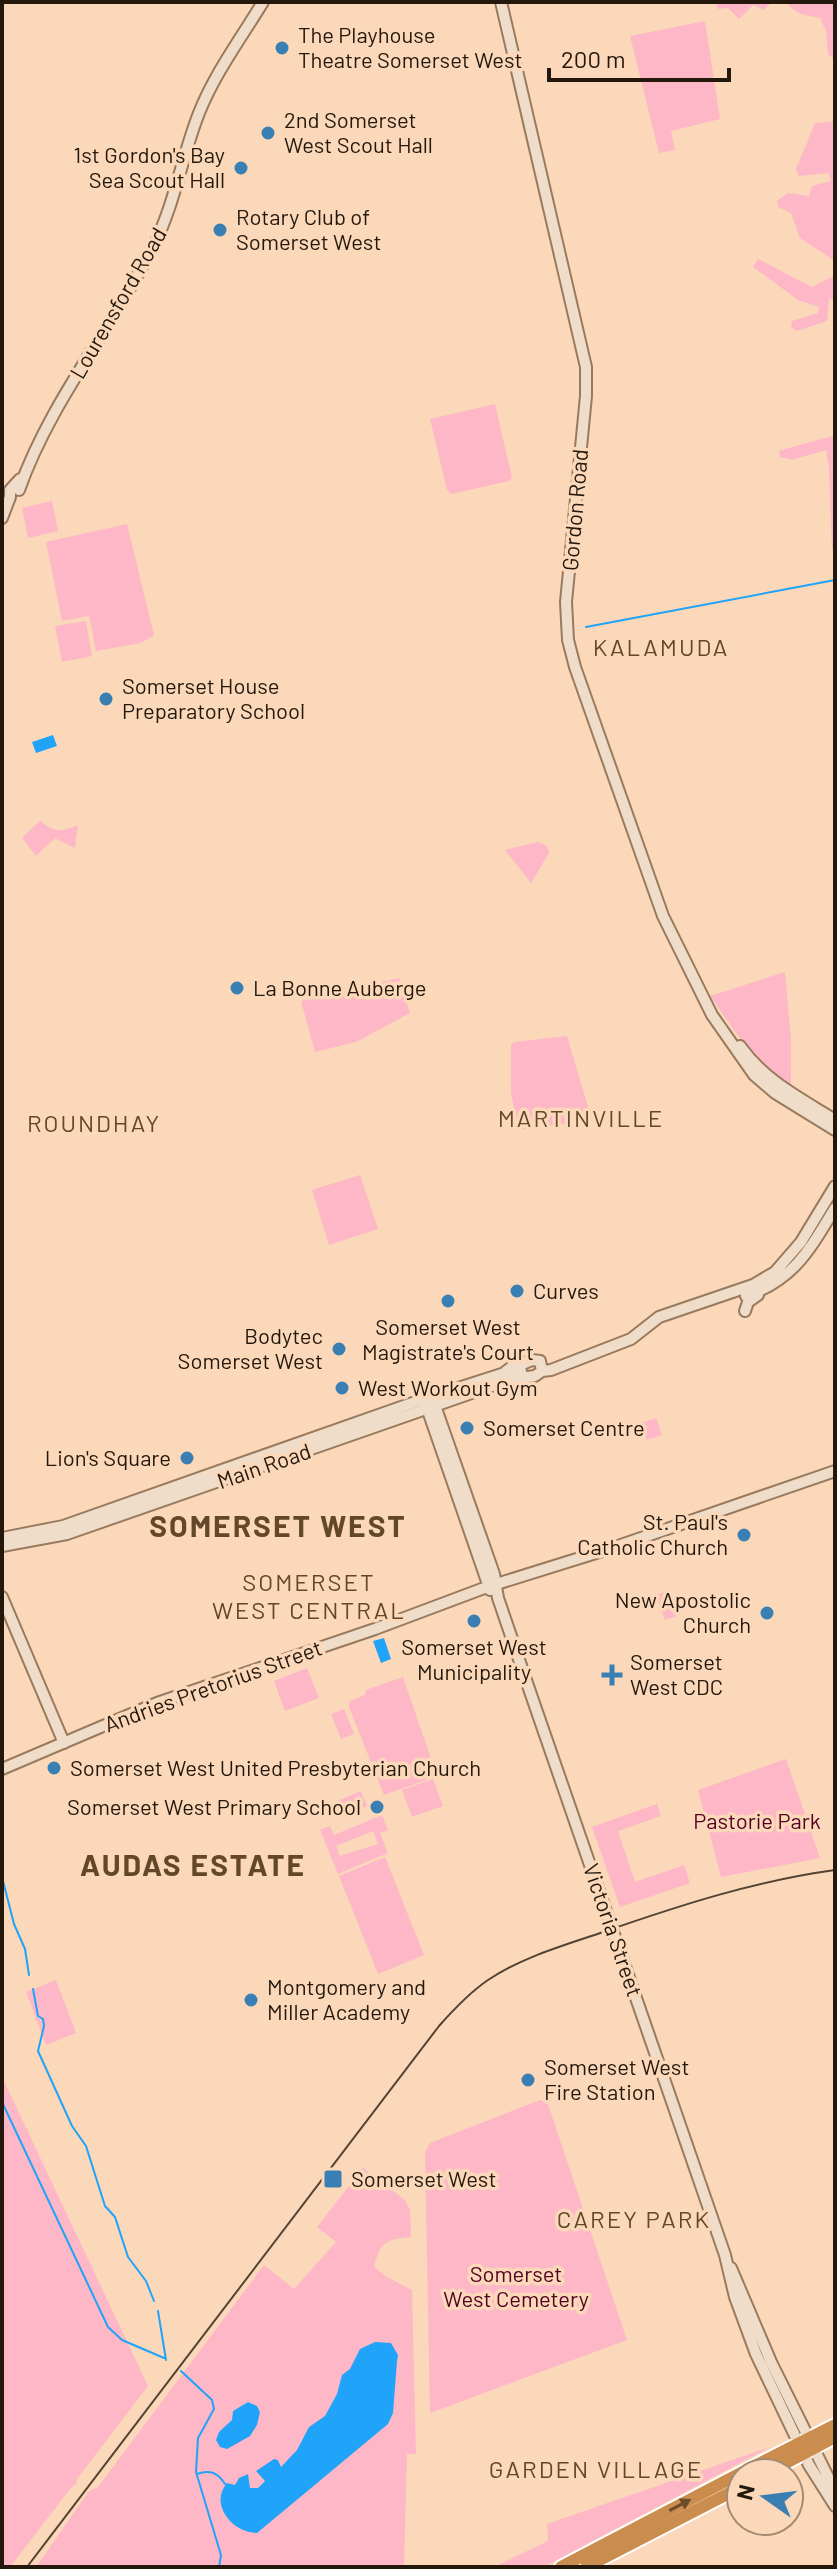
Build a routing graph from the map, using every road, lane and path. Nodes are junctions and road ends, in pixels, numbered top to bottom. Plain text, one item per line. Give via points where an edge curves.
1 (263, 2) edge
2 (501, 2) edge
3 (4, 514) edge
4 (706, 1001) junction
5 (835, 1120) edge
6 (835, 1130) edge
7 (835, 1186) edge
8 (835, 1208) edge
9 (763, 1291) junction
10 (740, 1292) junction
11 (745, 1311) dead end
12 (519, 1367) junction
13 (429, 1403) junction
14 (835, 1471) edge
15 (3, 1544) edge
16 (492, 1586) junction
17 (2, 1597) edge
18 (64, 1743) junction
19 (2, 1769) edge
20 (835, 2425) edge
21 (835, 2437) edge
22 (806, 2446) junction
23 (780, 2457) edge
24 (790, 2457) edge
25 (725, 2481) edge
26 (835, 2491) edge
27 (725, 2495) edge
28 (835, 2506) edge
29 (561, 2567) edge
30 (586, 2567) edge

1 - 3 street, Lourensford Road via 203,104 155,242 66,393 25,473 25,485
2 - 4 street, Gordon Road via 586,367 566,602 568,640 663,916
4 - 5 street, Gordon Road via 763,1074
4 - 6 street, Gordon Road via 754,1075
7 - 10 street via 780,1267
8 - 9 street via 801,1261
9 - 10 street
9 - 11 street via 750,1299
10 - 12 street via 659,1317 631,1339 567,1363 541,1366 535,1376
12 - 13 street, Main Road
12 - 13 street, Main Road
13 - 15 street, Main Road
13 - 16 street, Victoria Street
14 - 16 street, Andries Pretorius Street
16 - 18 street, Andries Pretorius Street via 157,1703
16 - 22 street, Victoria Street via 746,2329
17 - 18 street
18 - 19 street, Andries Pretorius Street
20 - 22 highway
21 - 22 highway
22 - 23 highway
22 - 24 highway
22 - 26 street, Victoria Street
22 - 28 street, Victoria Street
29 -> 25 highway
27 - 30 highway

